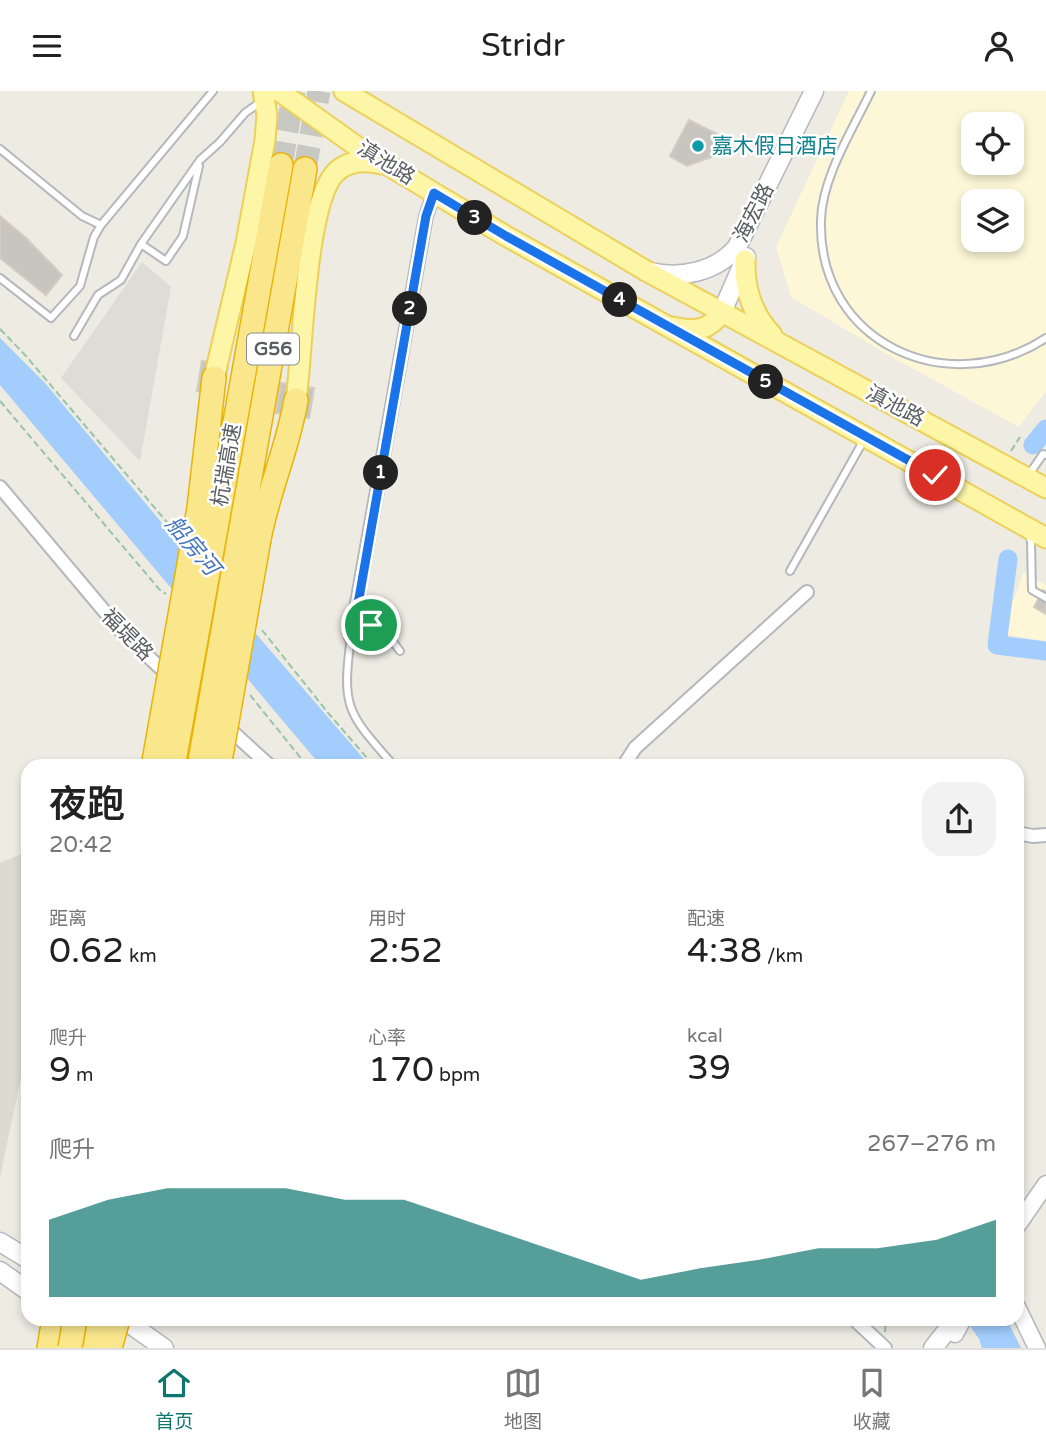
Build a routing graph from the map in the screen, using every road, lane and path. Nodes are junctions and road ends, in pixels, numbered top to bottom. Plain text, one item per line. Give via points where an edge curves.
1 (213, 91) edge
2 (344, 91) edge
3 (359, 91) edge
4 (814, 91) edge
5 (826, 91) edge
6 (872, 91) edge
7 (270, 93) edge
8 (385, 117) junction
9 (0, 149) edge
10 (200, 160) junction
11 (281, 165) tunnel mouth
12 (387, 165) junction
13 (305, 169) tunnel mouth
14 (434, 193) junction
15 (101, 225) junction
16 (141, 244) junction
17 (745, 260) junction
18 (648, 272) junction
19 (0, 278) edge
20 (722, 311) junction
21 (664, 325) junction
22 (74, 336) dead end
23 (1046, 338) edge
24 (783, 345) junction
25 (214, 379) joint
26 (296, 400) joint
27 (0, 401) edge
28 (865, 437) junction
29 (1046, 455) edge
30 (1027, 478) junction
31 (0, 487) edge
32 (1046, 488) edge
33 (208, 513) junction
34 (1026, 526) junction
35 (250, 534) junction
36 (1046, 538) edge
37 (790, 571) dead end
38 (807, 592) dead end
39 (169, 597) dead end
40 (1046, 598) edge
41 (355, 621) junction
42 (351, 637) joint
43 (400, 652) dead end
44 (243, 687) dead end
45 (155, 759) edge
46 (174, 759) edge
47 (201, 759) edge
48 (220, 759) edge
49 (262, 759) edge
50 (302, 759) edge
51 (388, 759) edge
52 (628, 759) edge
53 (1024, 834) edge
54 (1046, 835) edge
55 (1046, 1184) edge
56 (1024, 1216) edge
57 (0, 1242) edge
58 (21, 1255) edge
59 (0, 1271) edge
60 (21, 1286) edge
61 (1024, 1321) edge
62 (53, 1326) edge
63 (72, 1326) edge
64 (84, 1326) edge
65 (99, 1326) edge
66 (118, 1326) edge
67 (131, 1326) edge
68 (861, 1326) edge
69 (953, 1330) edge
70 (49, 1348) edge
71 (70, 1348) edge
72 (95, 1348) edge
73 (110, 1348) edge
74 (118, 1348) edge
75 (164, 1348) edge
76 (885, 1348) edge
77 (933, 1348) edge
78 (1037, 1348) edge

1 - 15 lane
2 - 8 main road, 滇池路
3 - 8 main road
4 - 18 main road, 海宏路 via 730,256 690,273
5 - 17 main road, 海宏路
6 - 23 lane via 822,203 825,262 843,303 885,345 936,363 990,362
7 - 10 lane
7 - 12 main road, 滇池路
7 - 25 main road via 250,223
8 - 18 main road, 滇池路
9 - 15 lane via 82,216
10 - 16 lane
10 - 16 lane via 183,236 166,261
11 - 33 highway, 杭瑞高速 / G56
12 - 14 main road, 滇池路
12 - 26 main road via 346,165 334,174 324,192 312,246
13 - 35 highway, 杭瑞高速 / G56
14 - 21 main road, 滇池路
14 - 41 street via 426,216
15 - 19 lane via 80,286 51,318
16 - 22 lane via 121,280 98,295
17 - 20 main road, 海宏路
17 - 24 main road via 755,312
18 - 20 main road, 滇池路
20 - 21 main road via 704,328
20 - 24 main road, 滇池路
21 - 28 main road, 滇池路
24 - 30 main road, 滇池路
25 - 33 highway
26 - 35 highway via 268,500
27 - 39 path
28 - 34 main road, 滇池路
28 - 37 lane
29 - 30 lane
30 - 32 main road, 滇池路
31 - 49 street, 福堤路 via 121,631
33 - 45 highway, bridge
33 - 46 highway, 杭瑞高速 / G56, bridge
34 - 36 main road, 滇池路
34 - 40 lane via 1031,542 1031,590
35 - 47 highway, 杭瑞高速 / G56, bridge
35 - 48 highway, bridge
38 - 52 street
41 - 42 street
41 - 43 lane via 384,630
42 - 51 lane via 345,679 348,704
44 - 50 path
53 - 54 street
55 - 56 street
57 - 58 main road
59 - 60 main road
61 - 78 street
62 - 70 highway
63 - 71 highway, bridge
64 - 74 main road
65 - 72 highway, bridge
66 - 73 highway, bridge
67 - 75 main road
68 - 76 street
69 - 77 main road

